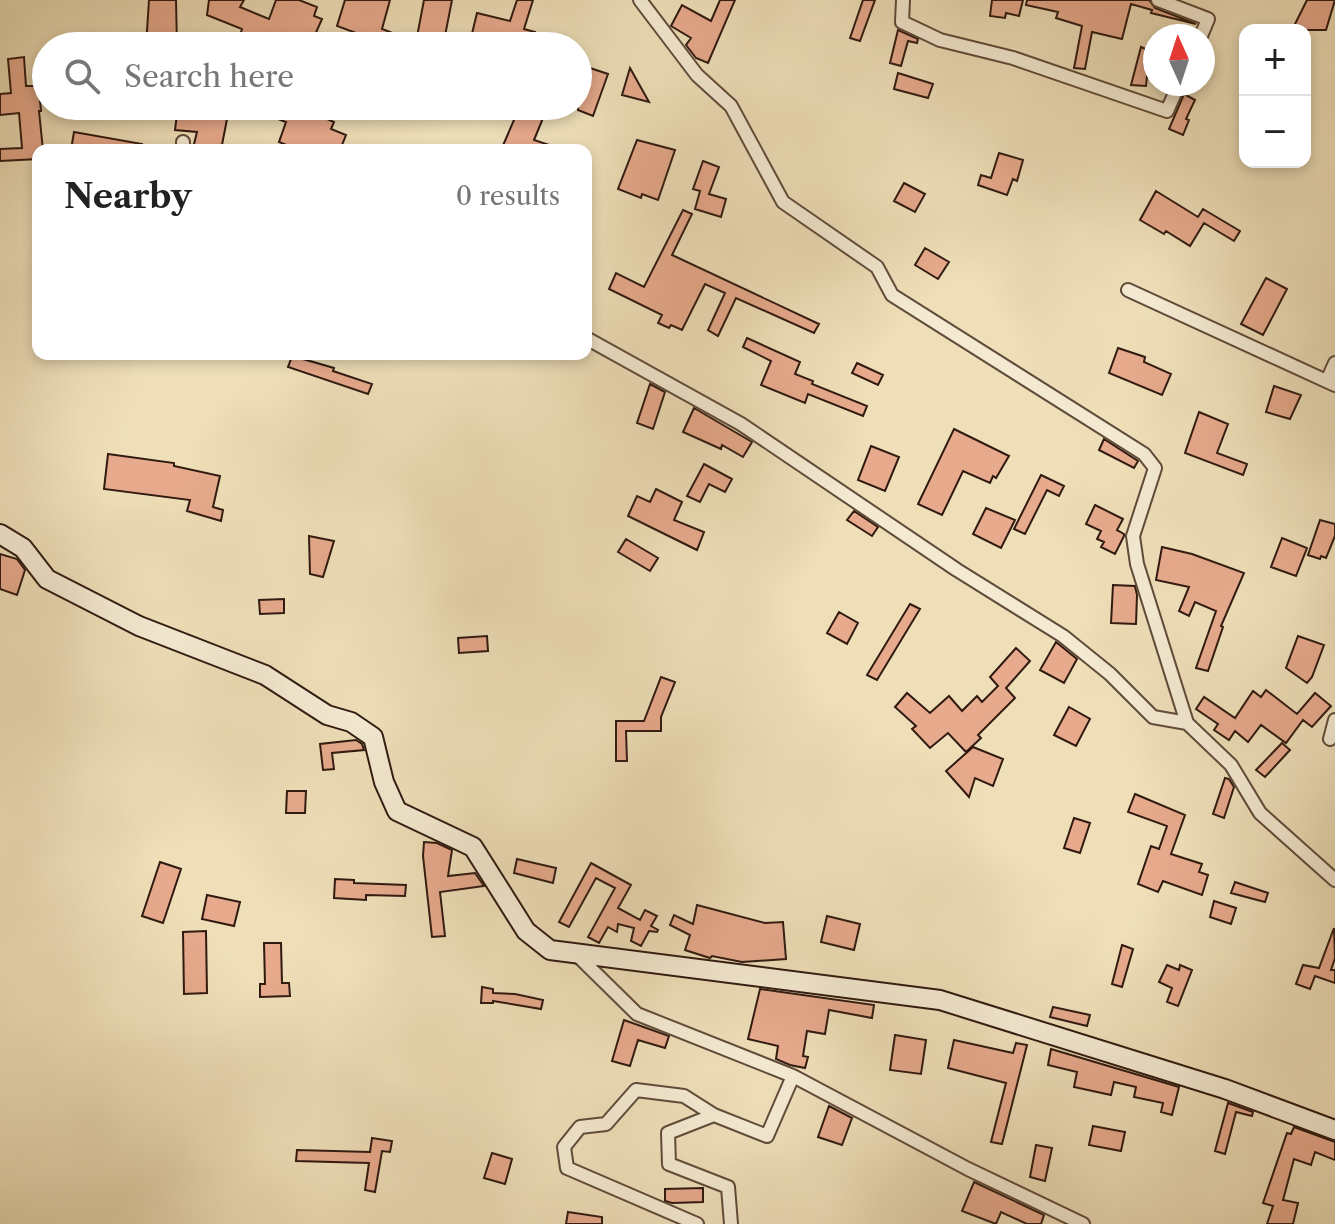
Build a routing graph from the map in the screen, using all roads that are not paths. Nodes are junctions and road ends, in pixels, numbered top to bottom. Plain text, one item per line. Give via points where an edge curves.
1 (640, 0) edge
2 (903, 0) edge
3 (1158, 0) edge
4 (1206, 24) edge
5 (1174, 96) edge
6 (1128, 290) dead end
7 (592, 341) edge
8 (1335, 363) edge
9 (1331, 383) edge
10 (0, 534) edge
11 (1335, 720) edge
12 (1187, 723) junction
13 (1330, 739) dead end
14 (1335, 880) edge
15 (576, 954) junction
16 (793, 1076) junction
17 (714, 1115) junction
18 (1335, 1130) edge
19 (697, 1224) edge
20 (731, 1224) edge
21 (1083, 1224) edge

1 - 12 street via 697,75 731,106 783,202 877,267 892,295 1144,454 1155,468 1133,536
2 - 5 street via 902,22 940,40 1013,58 1167,111
3 - 4 street via 1208,19
6 - 9 street
7 - 12 street via 741,424 1063,636 1153,717
8 - 9 street
10 - 15 street via 23,548 47,579 139,626 265,675 373,737 397,811 473,847 526,931 550,950
11 - 13 street
12 - 14 street via 1231,765 1260,813
15 - 16 street via 637,1014
15 - 18 street via 940,1000 1225,1089
16 - 17 street via 767,1136
16 - 21 street
17 - 19 street via 684,1096 636,1090 606,1124 580,1127 564,1147 567,1168
17 - 20 street via 668,1133 669,1164 728,1187

